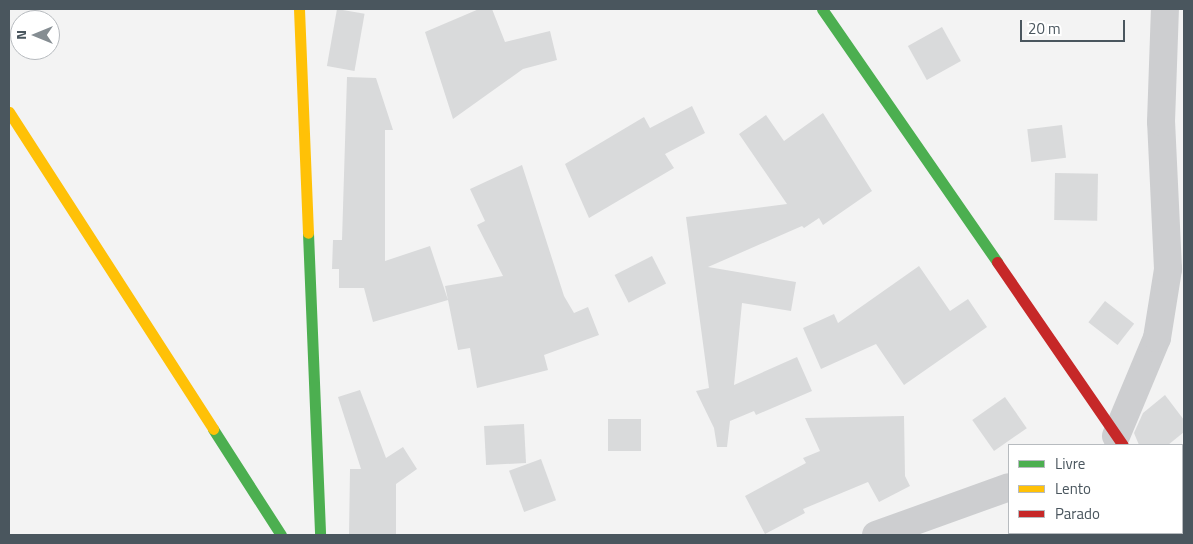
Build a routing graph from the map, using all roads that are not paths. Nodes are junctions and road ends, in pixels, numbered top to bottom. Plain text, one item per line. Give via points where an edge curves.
1 (299, 9) edge
2 (822, 9) edge
3 (1165, 9) edge
4 (9, 112) edge
5 (1116, 439) edge
6 (1008, 487) edge
7 (281, 535) edge
8 (320, 535) edge
9 (876, 535) edge

1 - 8 street
2 - 5 street
3 - 5 street via 1162,122 1168,269 1157,338
4 - 7 street
6 - 9 street

